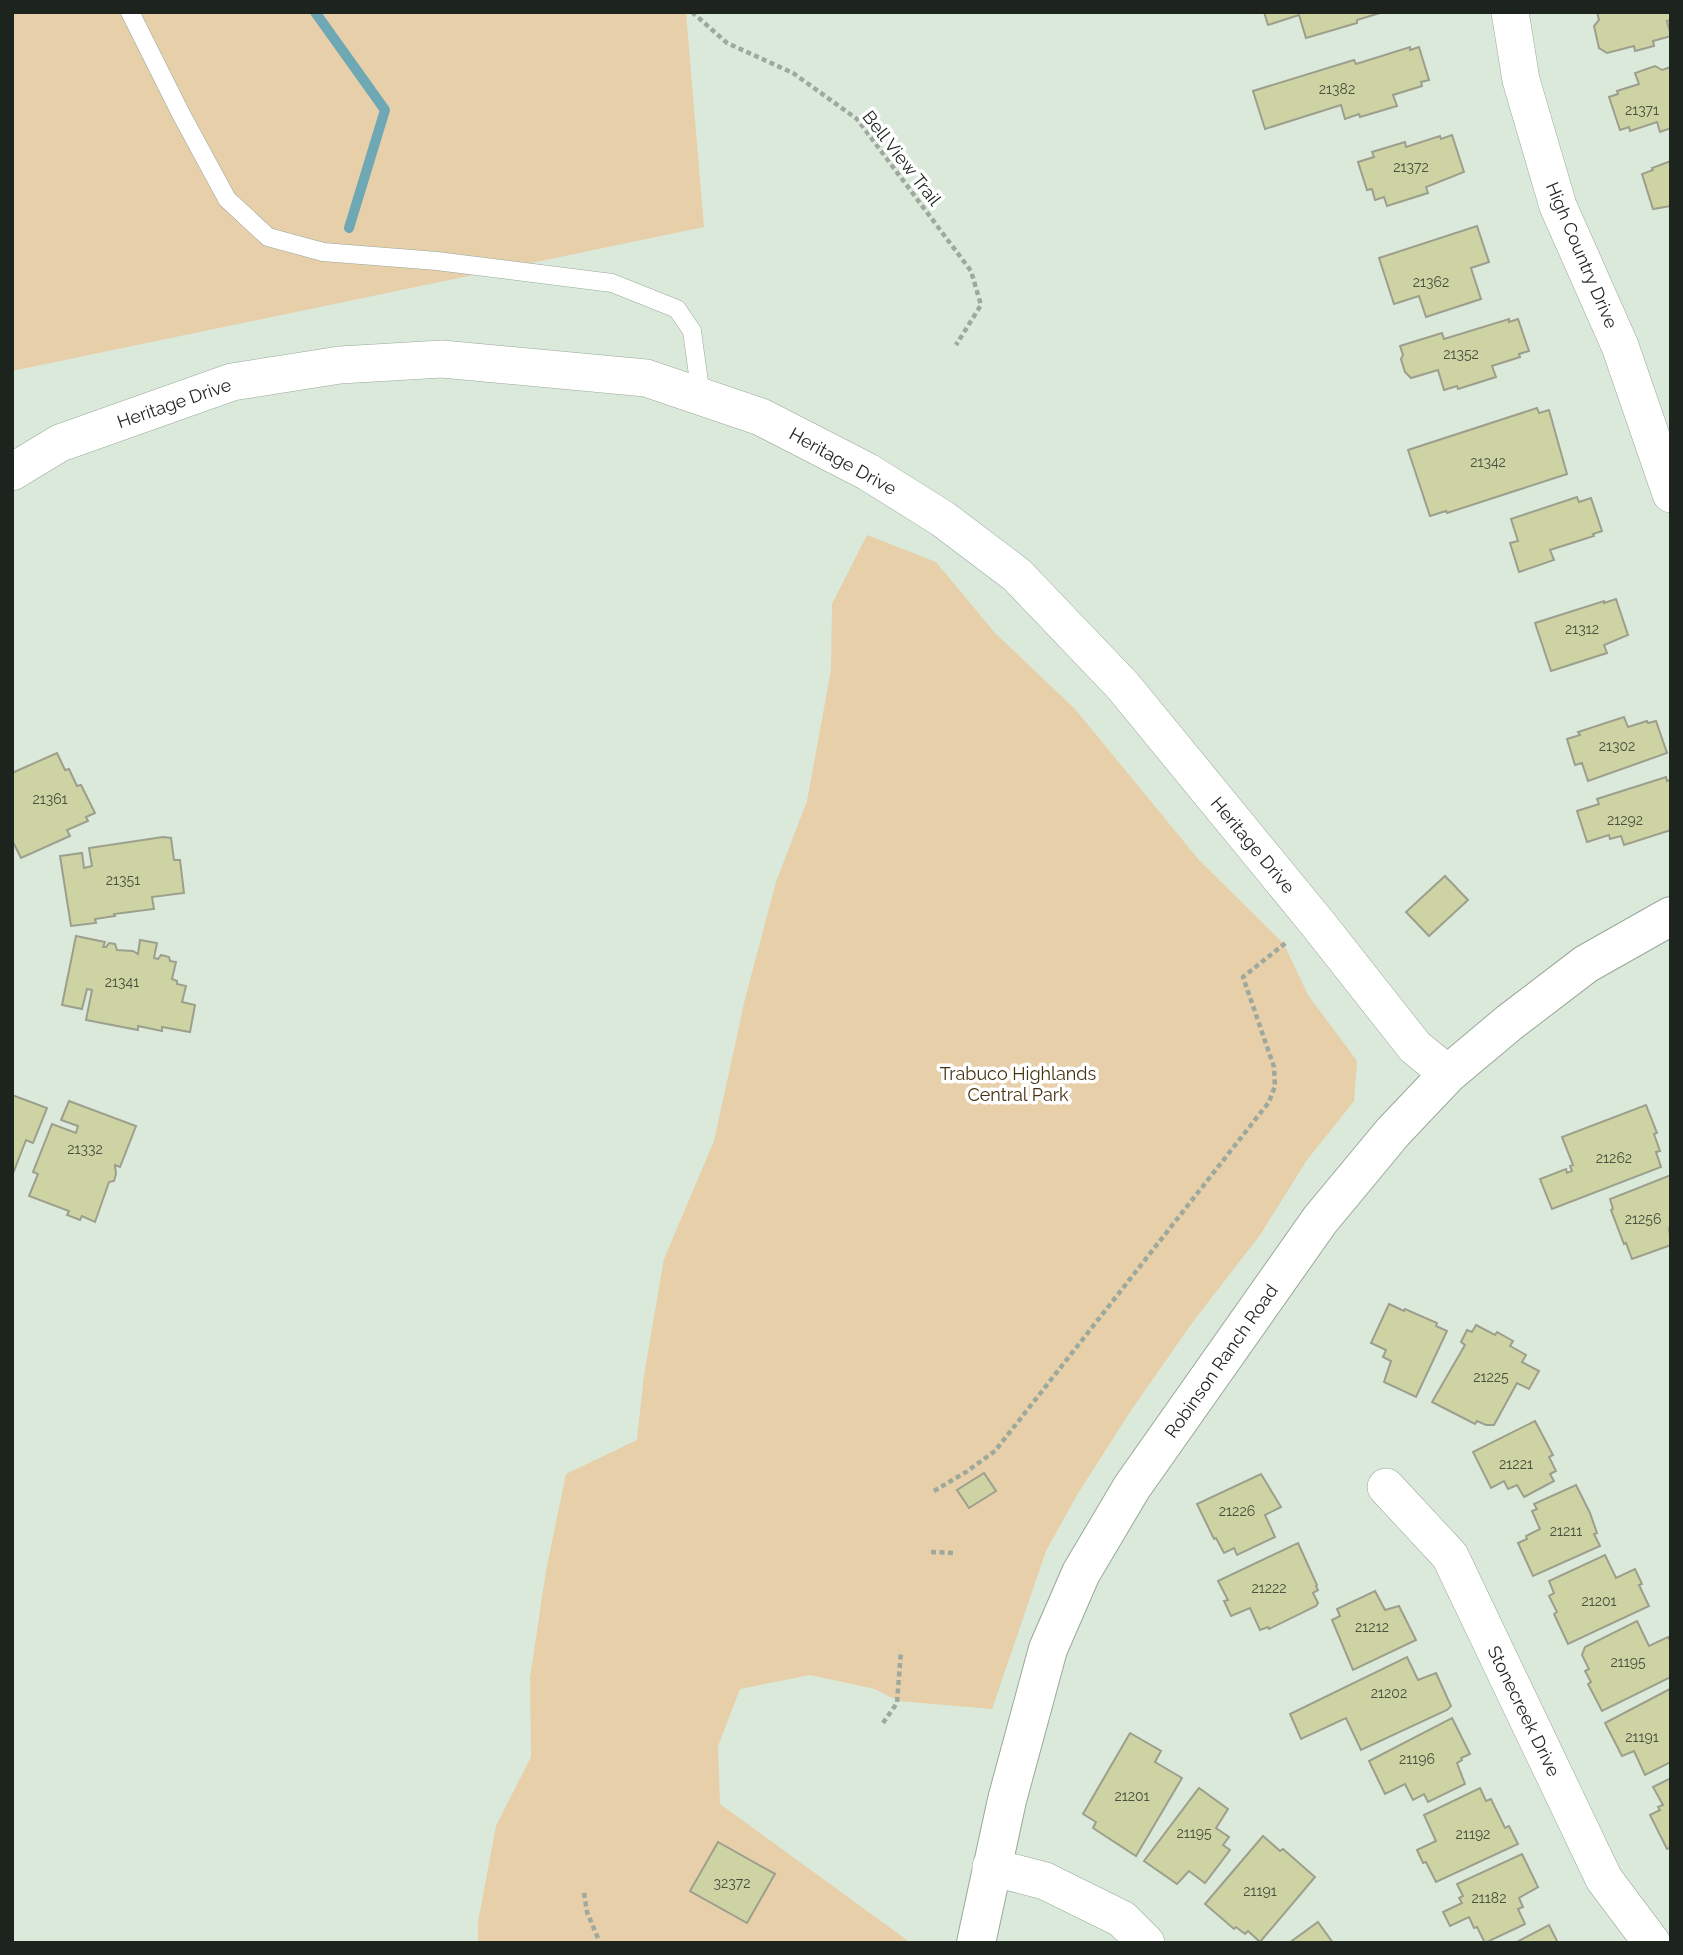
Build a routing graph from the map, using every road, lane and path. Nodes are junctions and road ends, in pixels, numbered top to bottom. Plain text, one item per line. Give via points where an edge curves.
1 (130, 12) edge
2 (692, 12) edge
3 (1510, 12) edge
4 (956, 345) dead end
5 (701, 397) junction
6 (12, 472) edge
7 (1671, 494) edge
8 (1671, 916) edge
9 (1284, 944) dead end
10 (1448, 1074) junction
11 (1386, 1487) dead end
12 (934, 1491) dead end
13 (931, 1552) dead end
14 (956, 1553) dead end
15 (901, 1651) dead end
16 (883, 1723) dead end
17 (991, 1867) junction
18 (584, 1894) dead end
19 (600, 1943) edge
20 (976, 1943) edge
21 (1146, 1943) edge
22 (1652, 1943) edge

1 - 5 lane via 227,200 268,237 323,252 612,283 677,309 692,331
2 - 4 path, Bell View Trail via 727,43 793,73 857,119 971,271 981,305
3 - 7 street, High Country Drive via 1521,80 1558,206 1620,345
5 - 6 street, Heritage Drive via 646,378 442,359 340,366 233,382 60,443
5 - 10 street, Heritage Drive via 761,417 868,472 943,519 1017,575 1123,686 1415,1047
8 - 10 street, Robinson Ranch Road via 1586,964
9 - 12 path via 1243,977 1274,1067 1275,1086 1269,1102 995,1451
10 - 17 street, Robinson Ranch Road via 1320,1220 1132,1487 1081,1573 1048,1649
11 - 22 street, Stonecreek Drive via 1450,1556 1604,1879
13 - 14 path
15 - 16 path via 898,1703
17 - 20 street, Robinson Ranch Road
17 - 21 street via 1045,1881 1122,1919
18 - 19 path

